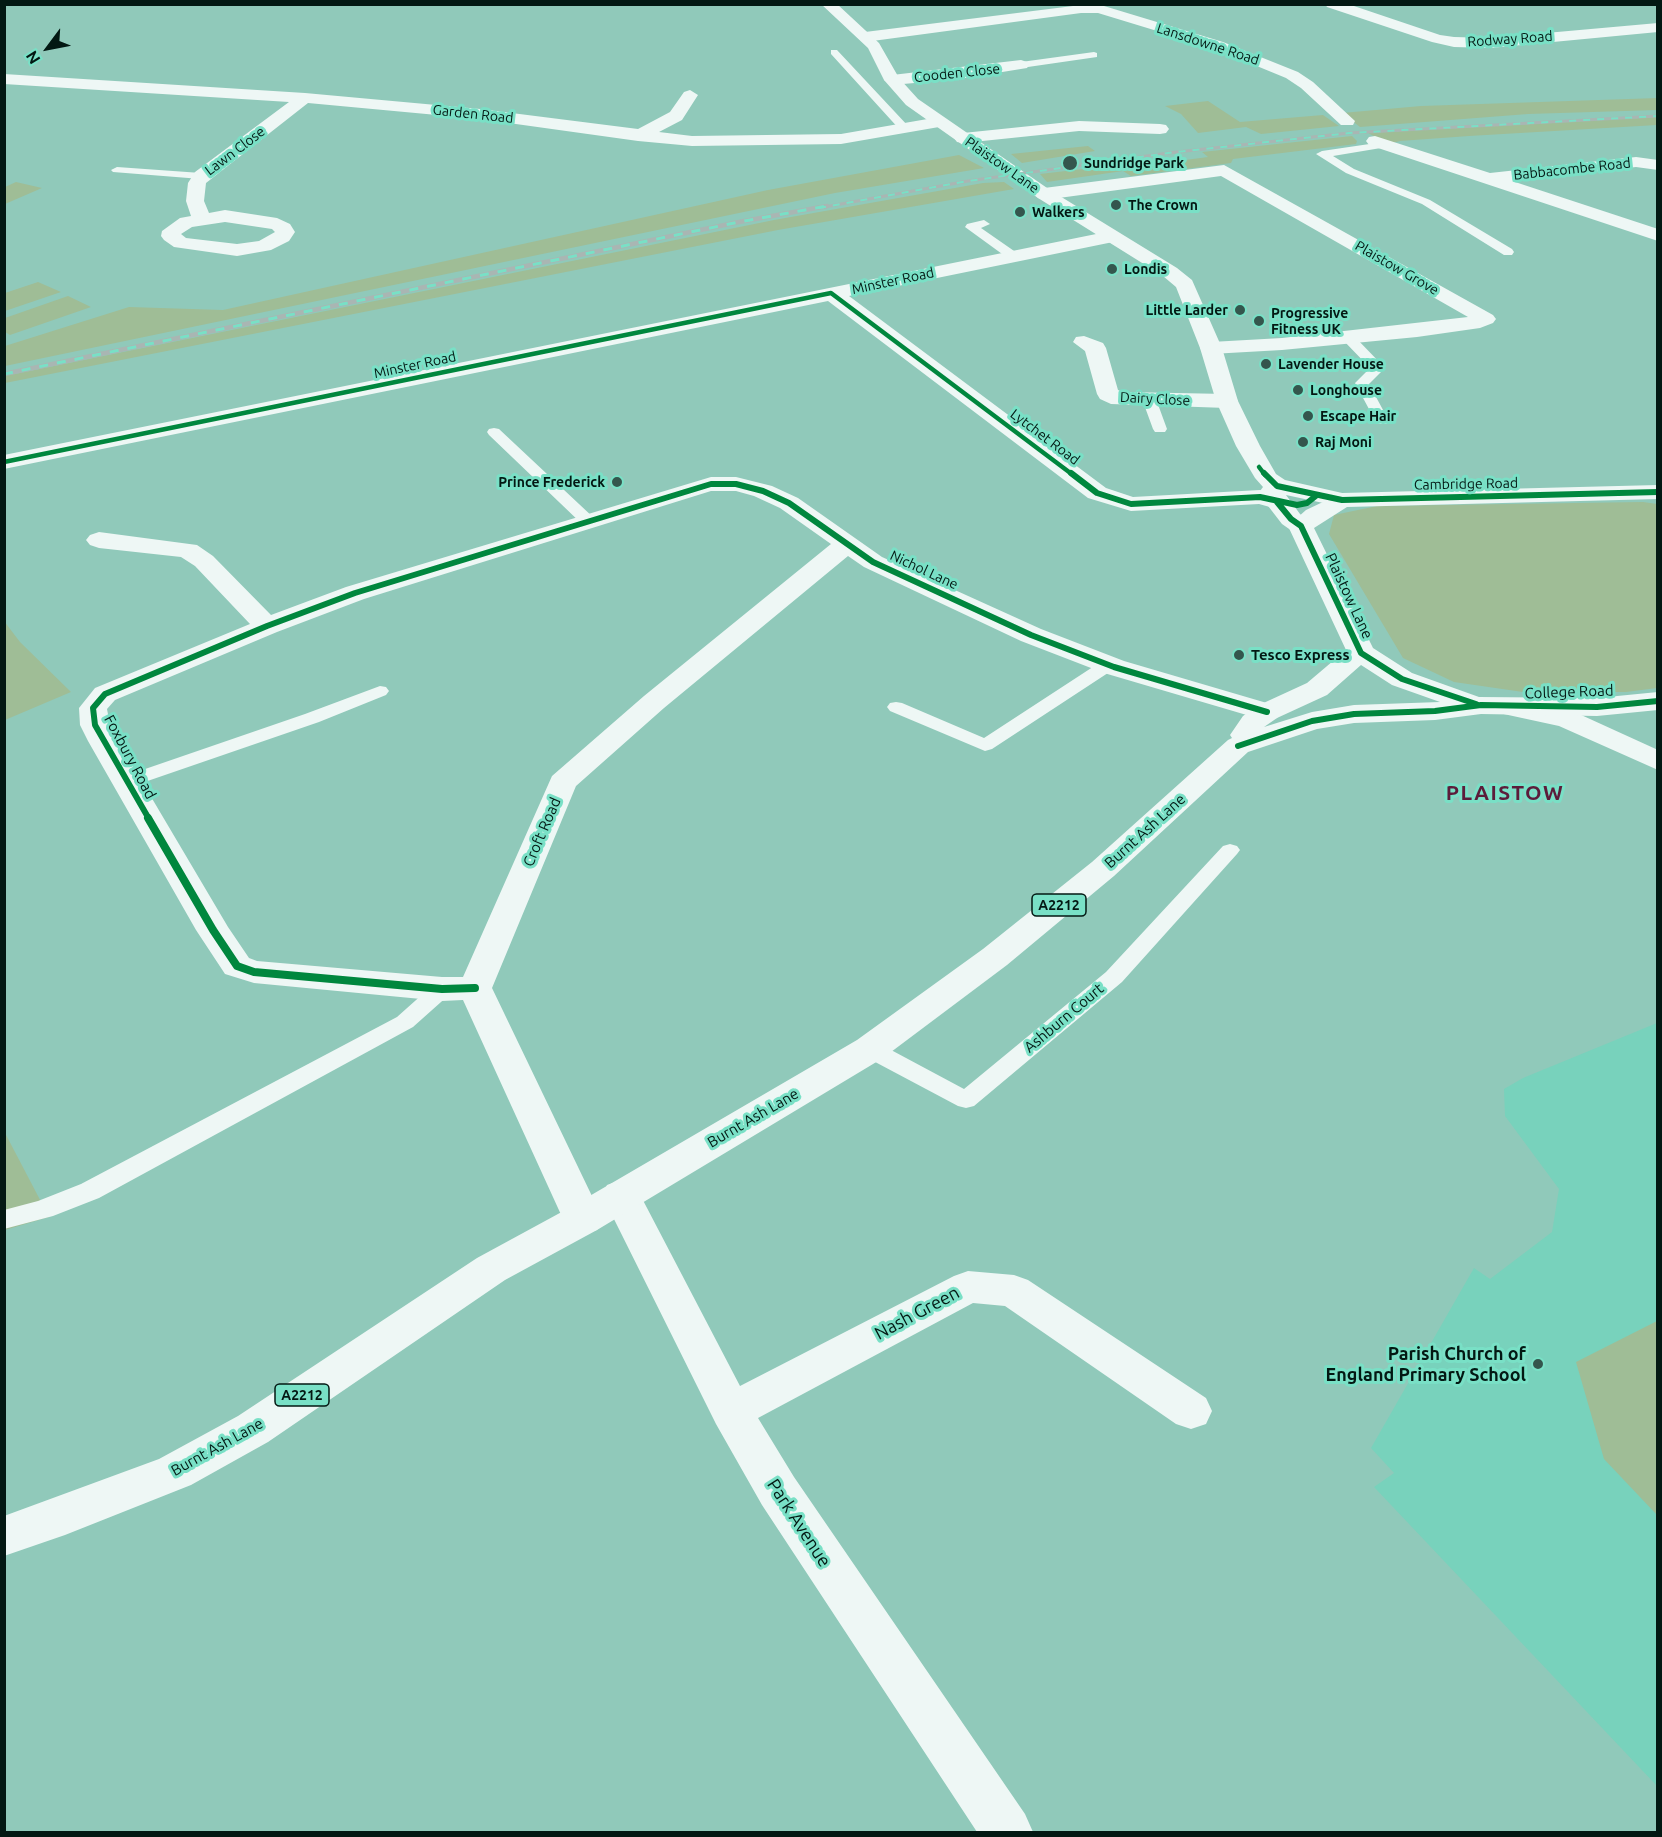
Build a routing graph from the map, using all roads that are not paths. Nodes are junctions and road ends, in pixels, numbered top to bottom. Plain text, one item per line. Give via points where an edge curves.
1 (828, 4) edge
2 (1332, 4) edge
3 (1658, 27) edge
4 (866, 37) junction
5 (834, 52) dead end
6 (1094, 55) dead end
7 (1021, 65) joint
8 (4, 79) edge
9 (892, 80) junction
10 (690, 95) dead end
11 (304, 98) junction
12 (1347, 121) dead end
13 (939, 122) junction
14 (905, 129) junction
15 (1160, 129) dead end
16 (638, 136) junction
17 (963, 138) junction
18 (1379, 143) joint
19 (1658, 165) edge
20 (117, 170) dead end
21 (201, 176) junction
22 (1486, 178) junction
23 (1040, 191) junction
24 (204, 218) junction
25 (984, 224) dead end
26 (1658, 235) edge
27 (1111, 237) junction
28 (1508, 252) dead end
29 (1013, 256) junction
30 (831, 293) junction
31 (1349, 339) junction
32 (1084, 342) dead end
33 (1211, 348) junction
34 (1149, 399) junction
35 (1227, 401) junction
36 (1382, 421) dead end
37 (1160, 429) dead end
38 (494, 432) dead end
39 (4, 462) edge
40 (1658, 492) edge
41 (1277, 494) junction
42 (1342, 500) junction
43 (584, 524) junction
44 (1301, 526) junction
45 (99, 540) dead end
46 (847, 544) junction
47 (267, 626) junction
48 (1361, 653) junction
49 (1108, 665) junction
50 (380, 691) dead end
51 (1658, 701) edge
52 (1495, 706) junction
53 (896, 707) dead end
54 (1267, 712) junction
55 (1238, 746) junction
56 (1658, 761) edge
57 (126, 782) junction
58 (1230, 850) dead end
59 (459, 989) junction
60 (870, 1049) junction
61 (621, 1195) junction
62 (4, 1220) edge
63 (583, 1220) junction
64 (731, 1411) junction
65 (1191, 1411) dead end
66 (4, 1536) edge
67 (1007, 1833) edge

1 - 4 street, Plaistow Lane
2 - 3 street, Rodway Road via 1454,42 1490,43
4 - 9 street, Plaistow Lane
4 - 12 street, Lansdowne Road via 1100,9 1218,45 1292,75
5 - 14 lane
6 - 7 lane
7 - 9 street, Cooden Close
8 - 11 street, Garden Road
9 - 13 street, Plaistow Lane via 912,102
10 - 16 street via 676,116
11 - 16 street, Garden Road via 480,114
11 - 21 street, Lawn Close
13 - 14 street, Garden Road
13 - 17 street, Plaistow Lane
14 - 16 street, Garden Road via 841,139 692,141
15 - 17 street via 1079,126
17 - 23 street, Plaistow Lane
18 - 22 street
18 - 28 lane via 1322,154 1350,171 1426,202
19 - 22 street, Babbacombe Road via 1636,162
20 - 21 lane
21 - 24 street, Lawn Close via 195,201
22 - 26 street
23 - 27 street, Plaistow Lane
23 - 31 street, Plaistow Grove via 1224,171 1486,319
24 - 24 street via 267,221 285,232 275,242 237,250 182,243 171,236 178,226
25 - 29 lane via 971,227
27 - 29 street, Minster Road
27 - 33 street, Plaistow Lane via 1185,284
29 - 30 street, Minster Road
30 - 39 street, Minster Road
30 - 41 street, Lytchet Road via 1097,493 1131,504
31 - 33 street, Plaistow Grove
31 - 36 lane via 1378,368 1362,383
32 - 34 street, Dairy Close via 1095,348 1108,394 1119,399
33 - 35 street, Plaistow Lane
34 - 35 street, Dairy Close
34 - 37 lane
35 - 41 street, Plaistow Lane
38 - 43 lane
40 - 42 street, Cambridge Road
41 - 42 street, Cambridge Road
41 - 44 street, Plaistow Lane via 1291,519
42 - 44 street, Cambridge Road
43 - 46 street, Nichol Lane via 703,486 736,484 789,503
43 - 47 street, Foxbury Road via 355,593
44 - 48 street, Plaistow Lane
45 - 47 street via 188,550 204,561
46 - 49 street, Nichol Lane via 873,562 1021,631
46 - 59 street, Croft Road via 563,782
47 - 57 street, Foxbury Road via 105,694 93,708 95,724
48 - 52 street, Plaistow Lane via 1402,679 1438,693
48 - 54 street, Plaistow Lane via 1317,689
49 - 53 lane via 985,745
49 - 54 street, Nichol Lane
50 - 57 lane
51 - 52 street, College Road / A2212 via 1597,706
52 - 55 street, Burnt Ash Lane / A2212 via 1354,714 1312,721
52 - 56 street via 1569,720
54 - 55 street, Plaistow Lane via 1253,722
55 - 60 street, Burnt Ash Lane / A2212 via 1103,869 995,957
57 - 59 street, Foxbury Road via 237,966 254,972
58 - 60 lane, Ashburn Court via 1114,977 966,1100
59 - 62 lane via 405,1022 90,1191
59 - 63 street
60 - 61 street, Burnt Ash Lane / A2212
61 - 63 street, Burnt Ash Lane / A2212
61 - 64 street, Park Avenue
63 - 66 street, Burnt Ash Lane / A2212 via 491,1269 253,1429 175,1472
64 - 65 street, Nash Green via 968,1287 1014,1291
64 - 67 street, Park Avenue via 778,1491

